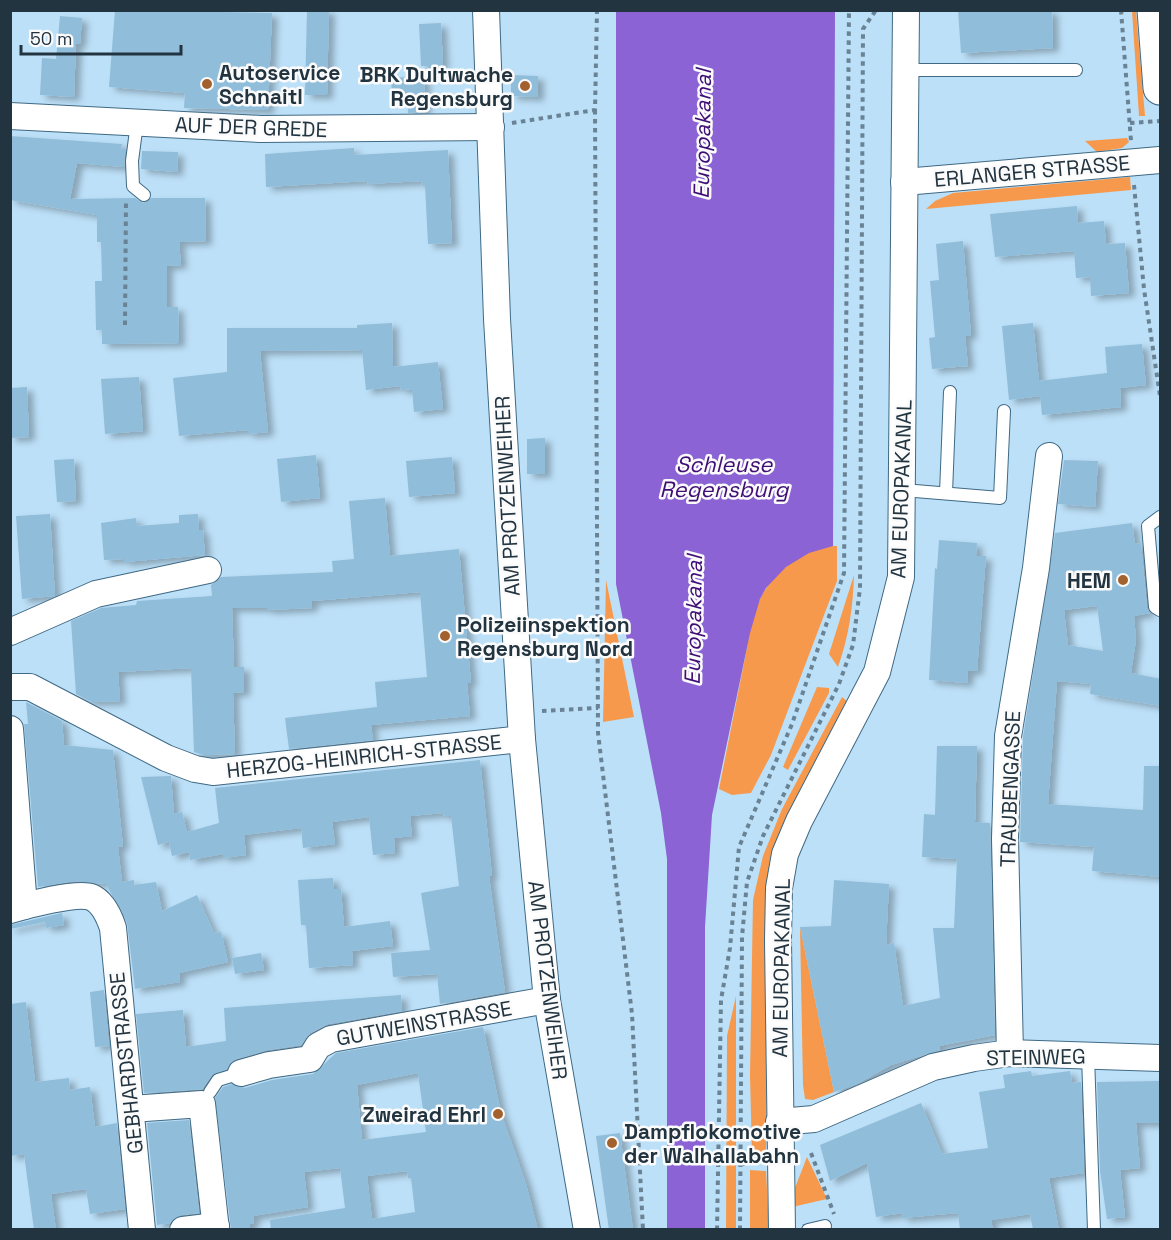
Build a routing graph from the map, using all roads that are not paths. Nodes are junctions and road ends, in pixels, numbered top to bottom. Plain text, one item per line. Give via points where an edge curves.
1 (486, 10) edge
2 (906, 10) edge
3 (1154, 10) edge
4 (905, 70) junction
5 (1076, 70) dead end
6 (1161, 88) edge
7 (10, 116) edge
8 (137, 123) junction
9 (491, 126) junction
10 (1161, 160) edge
11 (904, 182) junction
12 (144, 195) dead end
13 (950, 392) dead end
14 (1004, 411) dead end
15 (1049, 456) dead end
16 (903, 490) junction
17 (946, 493) junction
18 (1161, 517) edge
19 (208, 570) dead end
20 (1161, 609) edge
21 (10, 632) edge
22 (10, 687) edge
23 (10, 729) edge
24 (522, 739) junction
25 (17, 908) edge
26 (547, 999) junction
27 (1010, 1053) junction
28 (1088, 1056) junction
29 (1161, 1058) edge
30 (241, 1073) joint
31 (206, 1099) junction
32 (131, 1109) junction
33 (779, 1122) junction
34 (831, 1223) road end
35 (216, 1228) edge
36 (142, 1230) edge
37 (183, 1230) edge
38 (587, 1230) edge
39 (782, 1230) edge
40 (808, 1230) edge
41 (1094, 1230) edge

1 - 9 street, AM PROTZENWEIHER
2 - 4 street, AM EUROPAKANAL
3 - 6 main road
4 - 5 lane
4 - 11 street, AM EUROPAKANAL
7 - 8 street, AUF DER GREDE
8 - 9 street, AUF DER GREDE via 321,129
8 - 12 lane via 133,186
9 - 24 street, AM PROTZENWEIHER via 497,320
10 - 11 street, ERLANGER STRASSE
11 - 16 street, AM EUROPAKANAL
13 - 17 lane
14 - 17 lane via 1000,498
15 - 27 street, TRAUBENGASSE via 1036,568 1008,736 1005,839
16 - 17 lane
16 - 33 street, AM EUROPAKANAL via 901,577 877,672 785,854 778,940
18 - 20 lane via 1148,526 1155,607
19 - 21 street via 96,594
22 - 24 street, HERZOG-HEINRICH-STRASSE via 30,687 166,758 213,772
23 - 25 street
24 - 26 street, AM PROTZENWEIHER
25 - 32 street, GEBHARDSTRASSE via 82,896 104,908 113,928
26 - 30 street, GUTWEINSTRASSE via 331,1039 318,1046 310,1059
26 - 38 street, AM PROTZENWEIHER
27 - 28 street, STEINWEG
27 - 33 street, STEINWEG via 933,1067 814,1119
28 - 29 street, STEINWEG
28 - 41 lane
30 - 31 lane, GUTWEINSTRASSE via 218,1080
31 - 32 street
31 - 35 street
32 - 36 street, GEBHARDSTRASSE
33 - 39 street, AM EUROPAKANAL
34 - 40 lane
35 - 37 street

